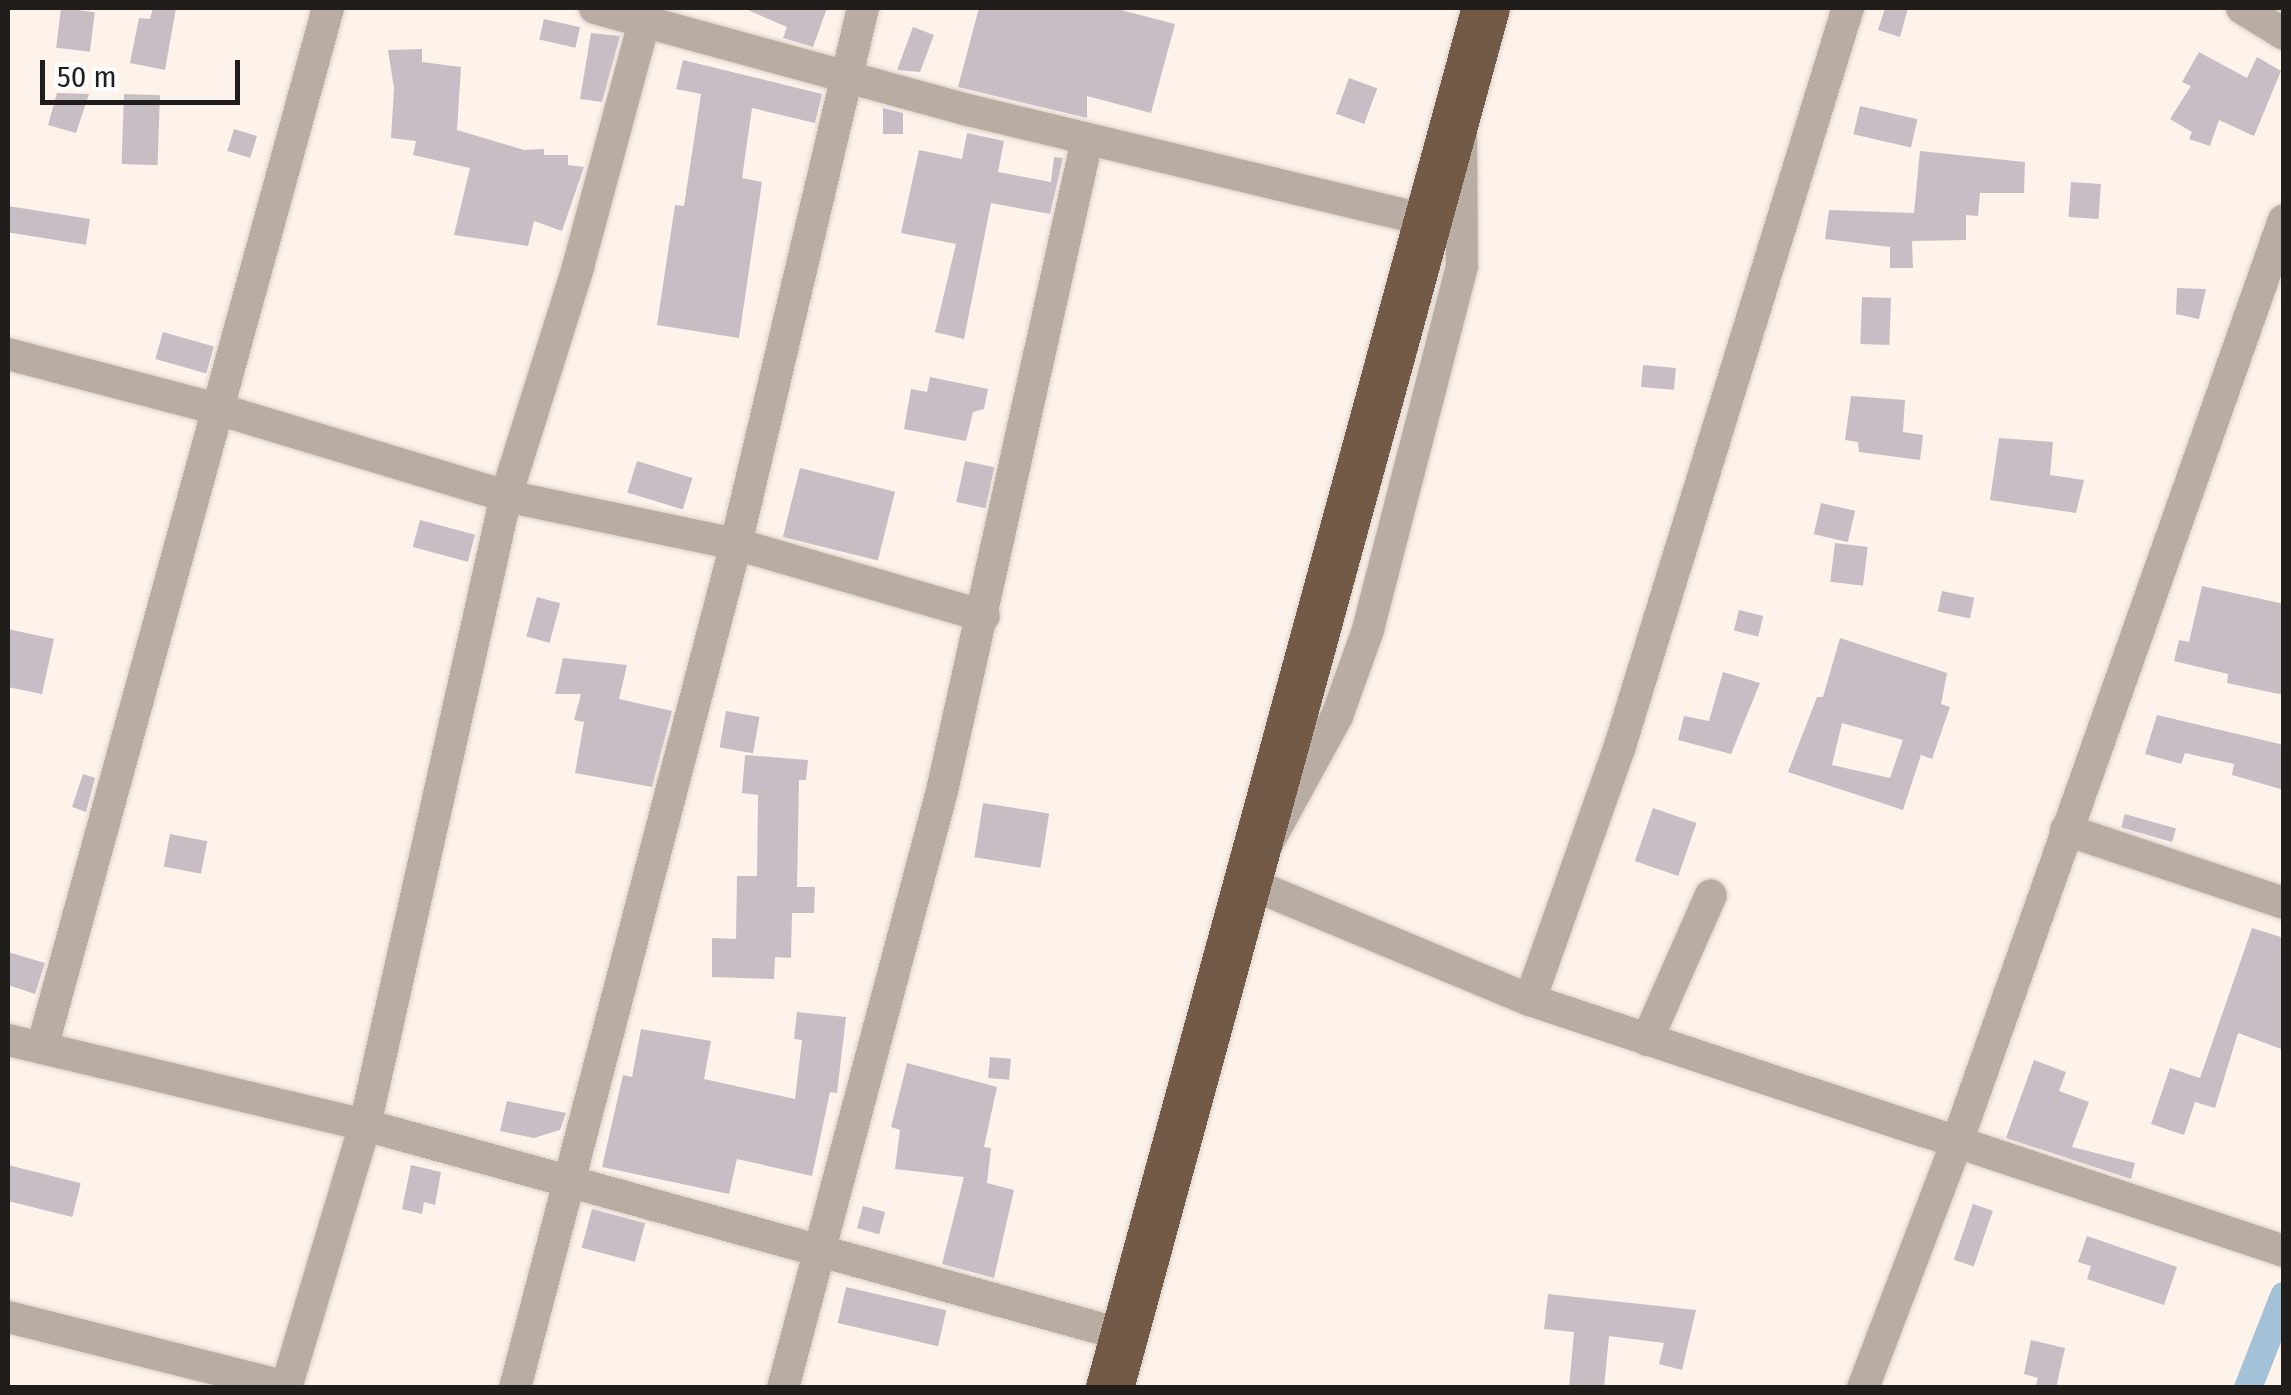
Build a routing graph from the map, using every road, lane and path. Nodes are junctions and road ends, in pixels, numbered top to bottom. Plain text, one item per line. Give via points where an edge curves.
1 (328, 8) edge
2 (595, 8) edge
3 (863, 8) edge
4 (1486, 8) edge
5 (1848, 8) edge
6 (2242, 8) edge
7 (646, 13) edge
8 (2284, 34) edge
9 (846, 78) junction
10 (1458, 105) junction
11 (1086, 140) junction
12 (1426, 220) junction
13 (2284, 220) edge
14 (8, 354) edge
15 (221, 410) junction
16 (506, 496) junction
17 (736, 544) junction
18 (984, 616) junction
19 (2066, 830) junction
20 (1246, 882) junction
21 (1711, 895) dead end
22 (2284, 903) edge
23 (1530, 1000) junction
24 (8, 1040) edge
25 (1647, 1040) junction
26 (42, 1048) junction
27 (365, 1125) junction
28 (1956, 1145) junction
29 (566, 1182) junction
30 (2284, 1250) edge
31 (820, 1255) junction
32 (8, 1317) edge
33 (1124, 1334) junction
34 (286, 1387) edge
35 (515, 1388) edge
36 (783, 1388) edge
37 (1110, 1388) edge
38 (1863, 1388) edge

1 - 15 street
2 - 7 street
3 - 9 street
4 - 10 highway
5 - 23 street via 1618,749
6 - 8 street
7 - 9 street
7 - 16 street via 578,268
9 - 11 street
9 - 17 street
10 - 12 highway
10 - 20 street via 1462,266 1368,630 1337,716
11 - 12 street
11 - 18 street
12 - 20 highway
13 - 19 street
14 - 15 street
15 - 16 street
15 - 26 street
16 - 17 street
16 - 27 street
17 - 18 street
17 - 29 street
18 - 31 street
19 - 22 street
19 - 28 street
20 - 23 street
20 - 33 highway
21 - 25 street
23 - 25 street
24 - 26 street
25 - 28 street
26 - 27 street
27 - 29 street
27 - 34 street
28 - 30 street
28 - 38 street
29 - 31 street
29 - 35 street
31 - 33 street
31 - 36 street
32 - 34 street
33 - 37 highway

